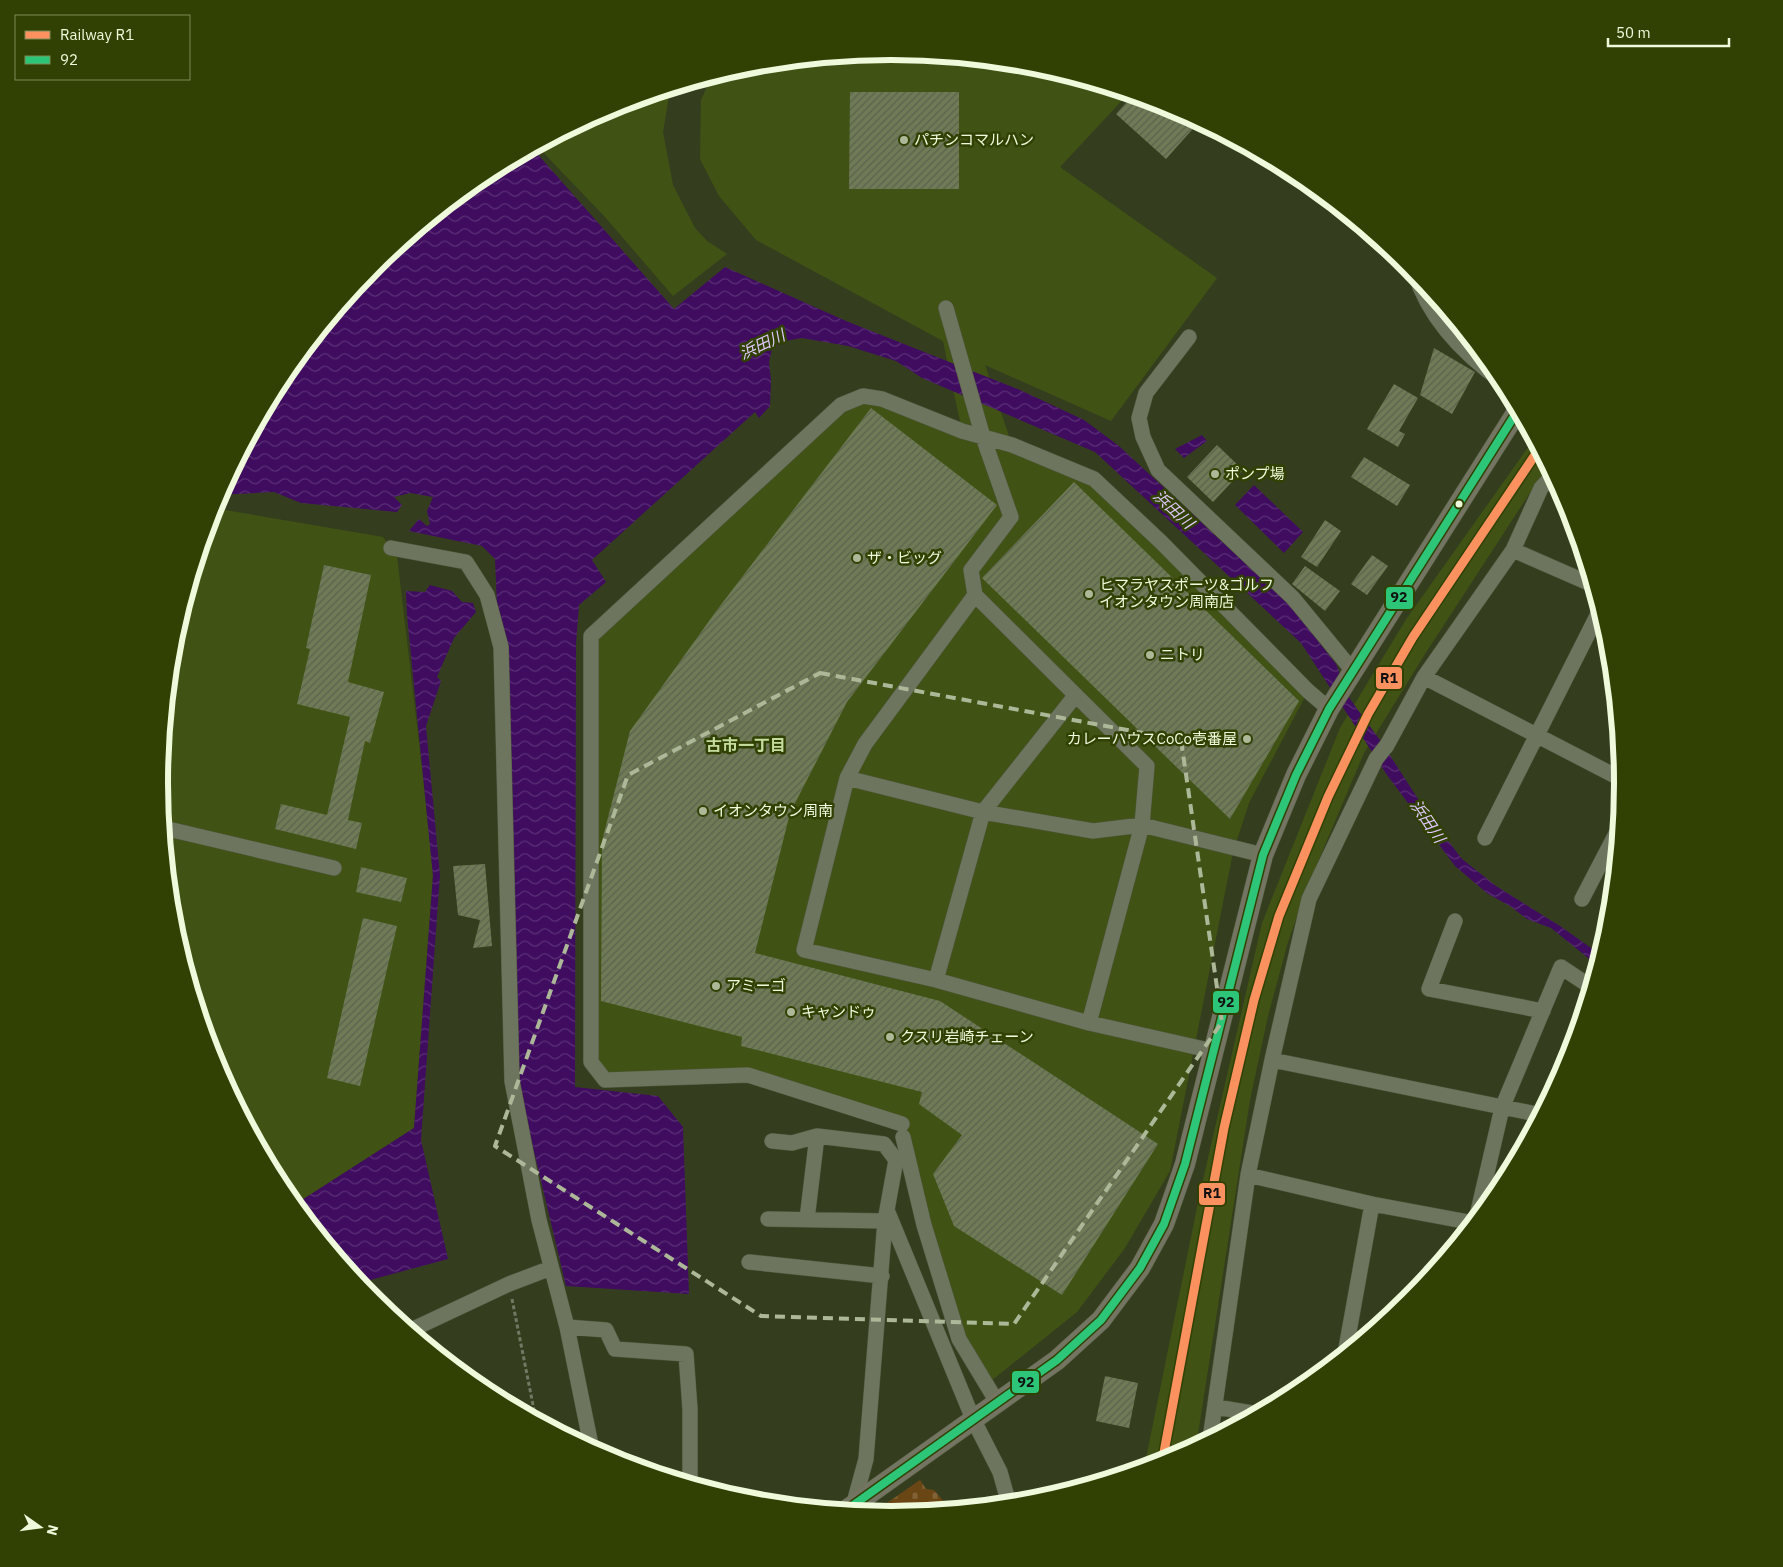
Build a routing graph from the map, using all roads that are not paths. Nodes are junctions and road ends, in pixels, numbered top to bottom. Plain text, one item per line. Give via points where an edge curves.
1 (1426, 296) edge
2 (946, 308) dead end
3 (1189, 337) dead end
4 (1479, 363) edge
5 (1514, 416) edge
6 (983, 437) junction
7 (1548, 480) edge
8 (391, 548) dead end
9 (1513, 550) junction
10 (1586, 583) edge
11 (975, 595) junction
12 (1595, 619) edge
13 (1350, 675) junction
14 (1424, 677) junction
15 (1075, 696) junction
16 (1332, 704) junction
17 (1535, 736) junction
18 (1615, 776) edge
19 (847, 778) junction
20 (983, 812) junction
21 (1142, 825) junction
22 (170, 829) edge
23 (1484, 838) dead end
24 (1612, 841) edge
25 (1263, 855) junction
26 (334, 868) dead end
27 (1582, 899) dead end
28 (1455, 922) dead end
29 (936, 980) junction
30 (1586, 985) edge
31 (1543, 1011) junction
32 (1090, 1023) junction
33 (1213, 1051) junction
34 (1272, 1060) junction
35 (1502, 1108) junction
36 (1534, 1114) edge
37 (817, 1136) junction
38 (772, 1141) dead end
39 (1248, 1175) junction
40 (1372, 1204) junction
41 (1479, 1205) edge
42 (885, 1215) junction
43 (768, 1219) dead end
44 (807, 1219) junction
45 (1468, 1220) edge
46 (748, 1262) dead end
47 (552, 1268) junction
48 (882, 1276) junction
49 (567, 1327) junction
50 (416, 1328) edge
51 (1347, 1345) edge
52 (997, 1402) junction
53 (1216, 1407) junction
54 (1248, 1412) edge
55 (972, 1419) junction
56 (1211, 1432) edge
57 (590, 1440) edge
58 (690, 1478) edge
59 (1007, 1497) edge
60 (851, 1505) edge
61 (856, 1506) edge

1 - 4 street via 1444,327 1462,349
2 - 6 street
3 - 13 street via 1146,394 1140,418 1143,437 1158,470 1293,598
5 - 13 main road
6 - 11 street via 1011,517 971,570
6 - 16 street via 1012,445 1094,480 1161,542 1308,691
6 - 52 street via 882,399 863,396 841,405 591,636 591,1062 605,1080 748,1076 902,1131 924,1226 959,1338
7 - 9 street
8 - 47 street via 466,562 487,595 501,647 512,1081 539,1220
9 - 10 street
9 - 14 street
11 - 15 street
11 - 19 street via 865,744
12 - 17 street
13 - 16 main road
14 - 17 street
14 - 34 street via 1376,759 1309,899
15 - 20 street
15 - 21 street via 1148,766
16 - 25 main road via 1296,775
17 - 18 street
17 - 23 street
19 - 20 street
19 - 29 street via 804,950
20 - 21 street via 1093,831
20 - 29 street
21 - 25 street
21 - 32 street
22 - 26 street
24 - 27 street
25 - 33 main road
28 - 31 street via 1429,989
29 - 32 street
30 - 31 street via 1561,967
31 - 35 street
32 - 33 street
33 - 52 main road via 1185,1164 1164,1224 1140,1268 1101,1320 1057,1360
34 - 35 street
34 - 39 street
35 - 36 street
35 - 41 street
37 - 38 street via 792,1143
37 - 42 street via 884,1144 896,1160
37 - 44 street
39 - 40 street
39 - 53 street
40 - 45 street
40 - 51 street
42 - 44 street
42 - 48 street
42 - 55 street
43 - 44 street
46 - 48 street
47 - 49 street
47 - 50 street
48 - 60 street via 866,1459
49 - 57 street
49 - 58 street via 606,1330 615,1349 686,1354
52 - 55 main road
53 - 54 street
53 - 56 street
55 - 59 street via 1000,1472
55 - 61 main road

